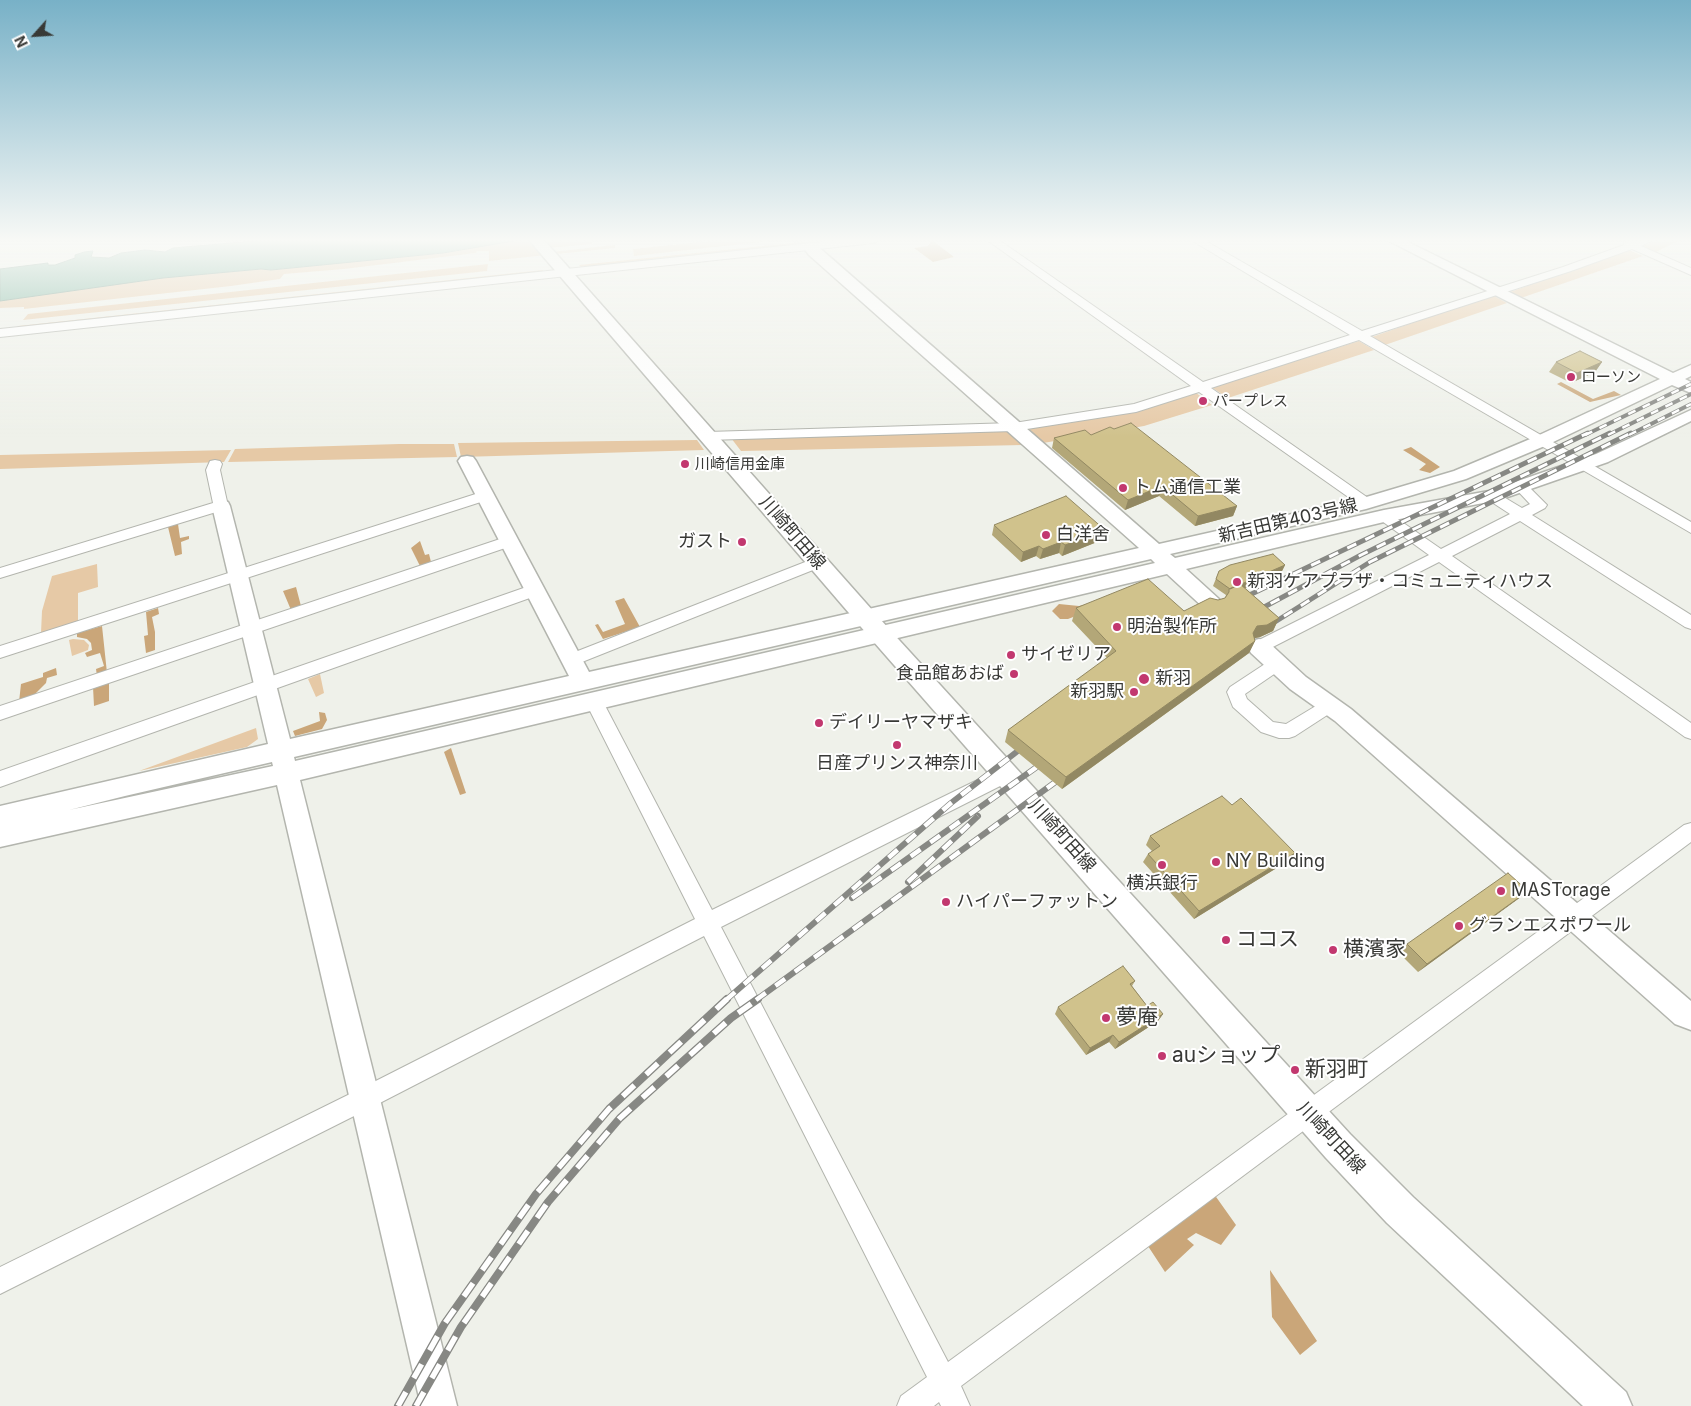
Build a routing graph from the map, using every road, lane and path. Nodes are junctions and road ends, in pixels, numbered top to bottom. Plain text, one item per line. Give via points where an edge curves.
1 (240, 306) edge
2 (594, 306) edge
3 (875, 306) edge
4 (1085, 306) edge
5 (1308, 306) edge
6 (1454, 306) edge
7 (1524, 306) edge
8 (0, 333) edge
9 (1360, 336) junction
10 (1691, 370) edge
11 (1672, 379) junction
12 (1201, 387) junction
13 (1691, 388) edge
14 (1691, 414) edge
15 (1014, 428) junction
16 (708, 436) junction
17 (1541, 441) junction
18 (467, 461) dead end
19 (215, 464) dead end
20 (1582, 465) junction
21 (1521, 487) junction
22 (485, 496) junction
23 (1492, 496) junction
24 (1366, 504) junction
25 (221, 506) junction
26 (1521, 515) junction
27 (1384, 516) junction
28 (1691, 528) edge
29 (509, 541) junction
30 (1154, 550) junction
31 (1441, 556) junction
32 (818, 562) junction
33 (1171, 566) junction
34 (0, 573) edge
35 (238, 576) junction
36 (535, 590) junction
37 (1212, 604) edge
38 (1691, 623) edge
39 (874, 626) junction
40 (251, 628) junction
41 (1259, 647) joint
42 (0, 652) edge
43 (572, 660) junction
44 (1277, 664) junction
45 (265, 686) junction
46 (589, 691) junction
47 (1329, 705) junction
48 (0, 713) edge
49 (1691, 732) edge
50 (284, 762) junction
51 (1007, 774) junction
52 (0, 779) edge
53 (0, 817) edge
54 (1691, 831) edge
55 (0, 836) edge
56 (1575, 917) junction
57 (708, 923) junction
58 (1691, 1016) edge
59 (366, 1098) junction
60 (1309, 1114) junction
61 (0, 1280) edge
62 (950, 1394) edge
63 (439, 1406) edge
64 (911, 1406) edge
65 (1612, 1406) edge

1 - 8 street
2 - 16 main road, 川崎町田線
3 - 15 street
4 - 12 street
5 - 9 street
6 - 9 street
7 - 11 street
9 - 12 street
9 - 17 street
10 - 11 street, 新吉田第403号線
11 - 13 street
11 - 17 street, 新吉田第403号線
12 - 15 street via 1136,408
12 - 24 street
14 - 20 street, 新吉田第403号線
15 - 16 street
15 - 30 street
16 - 32 main road, 川崎町田線
17 - 20 street
17 - 24 street, 新吉田第403号線 via 1460,475
18 - 22 street
19 - 25 street via 213,470
20 - 21 street, 新吉田第403号線
20 - 28 street
21 - 23 street, 新吉田第403号線
21 - 26 street via 1540,505
22 - 29 street
22 - 35 street
23 - 26 street
23 - 27 street, 新吉田第403号線
24 - 30 street, 新吉田第403号線
25 - 34 street
25 - 35 street
26 - 31 street
26 - 38 street
27 - 31 street
27 - 33 street, 新吉田第403号線
29 - 36 street
29 - 40 street
30 - 33 street
30 - 39 street, 新吉田第403号線
31 - 41 street
31 - 49 street
32 - 39 main road, 川崎町田線
32 - 43 street
33 - 37 street
33 - 39 street, 新吉田第403号線
35 - 40 street
35 - 42 street
36 - 43 street
36 - 45 street
39 - 46 street
39 - 51 main road, 川崎町田線
40 - 45 street
40 - 48 street
41 - 44 street
43 - 46 street
44 - 47 street
44 - 47 street via 1236,692 1239,702 1267,727 1289,730
45 - 50 street
45 - 52 street
46 - 50 street
46 - 57 street
47 - 56 street
50 - 53 street
50 - 55 street
50 - 59 street
51 - 57 street
51 - 60 main road, 川崎町田線
54 - 56 street
56 - 58 street
56 - 60 street
57 - 59 street
57 - 62 street
59 - 61 street
59 - 63 street
60 - 62 street
60 - 65 main road, 川崎町田線 via 1400,1210
62 - 64 street

